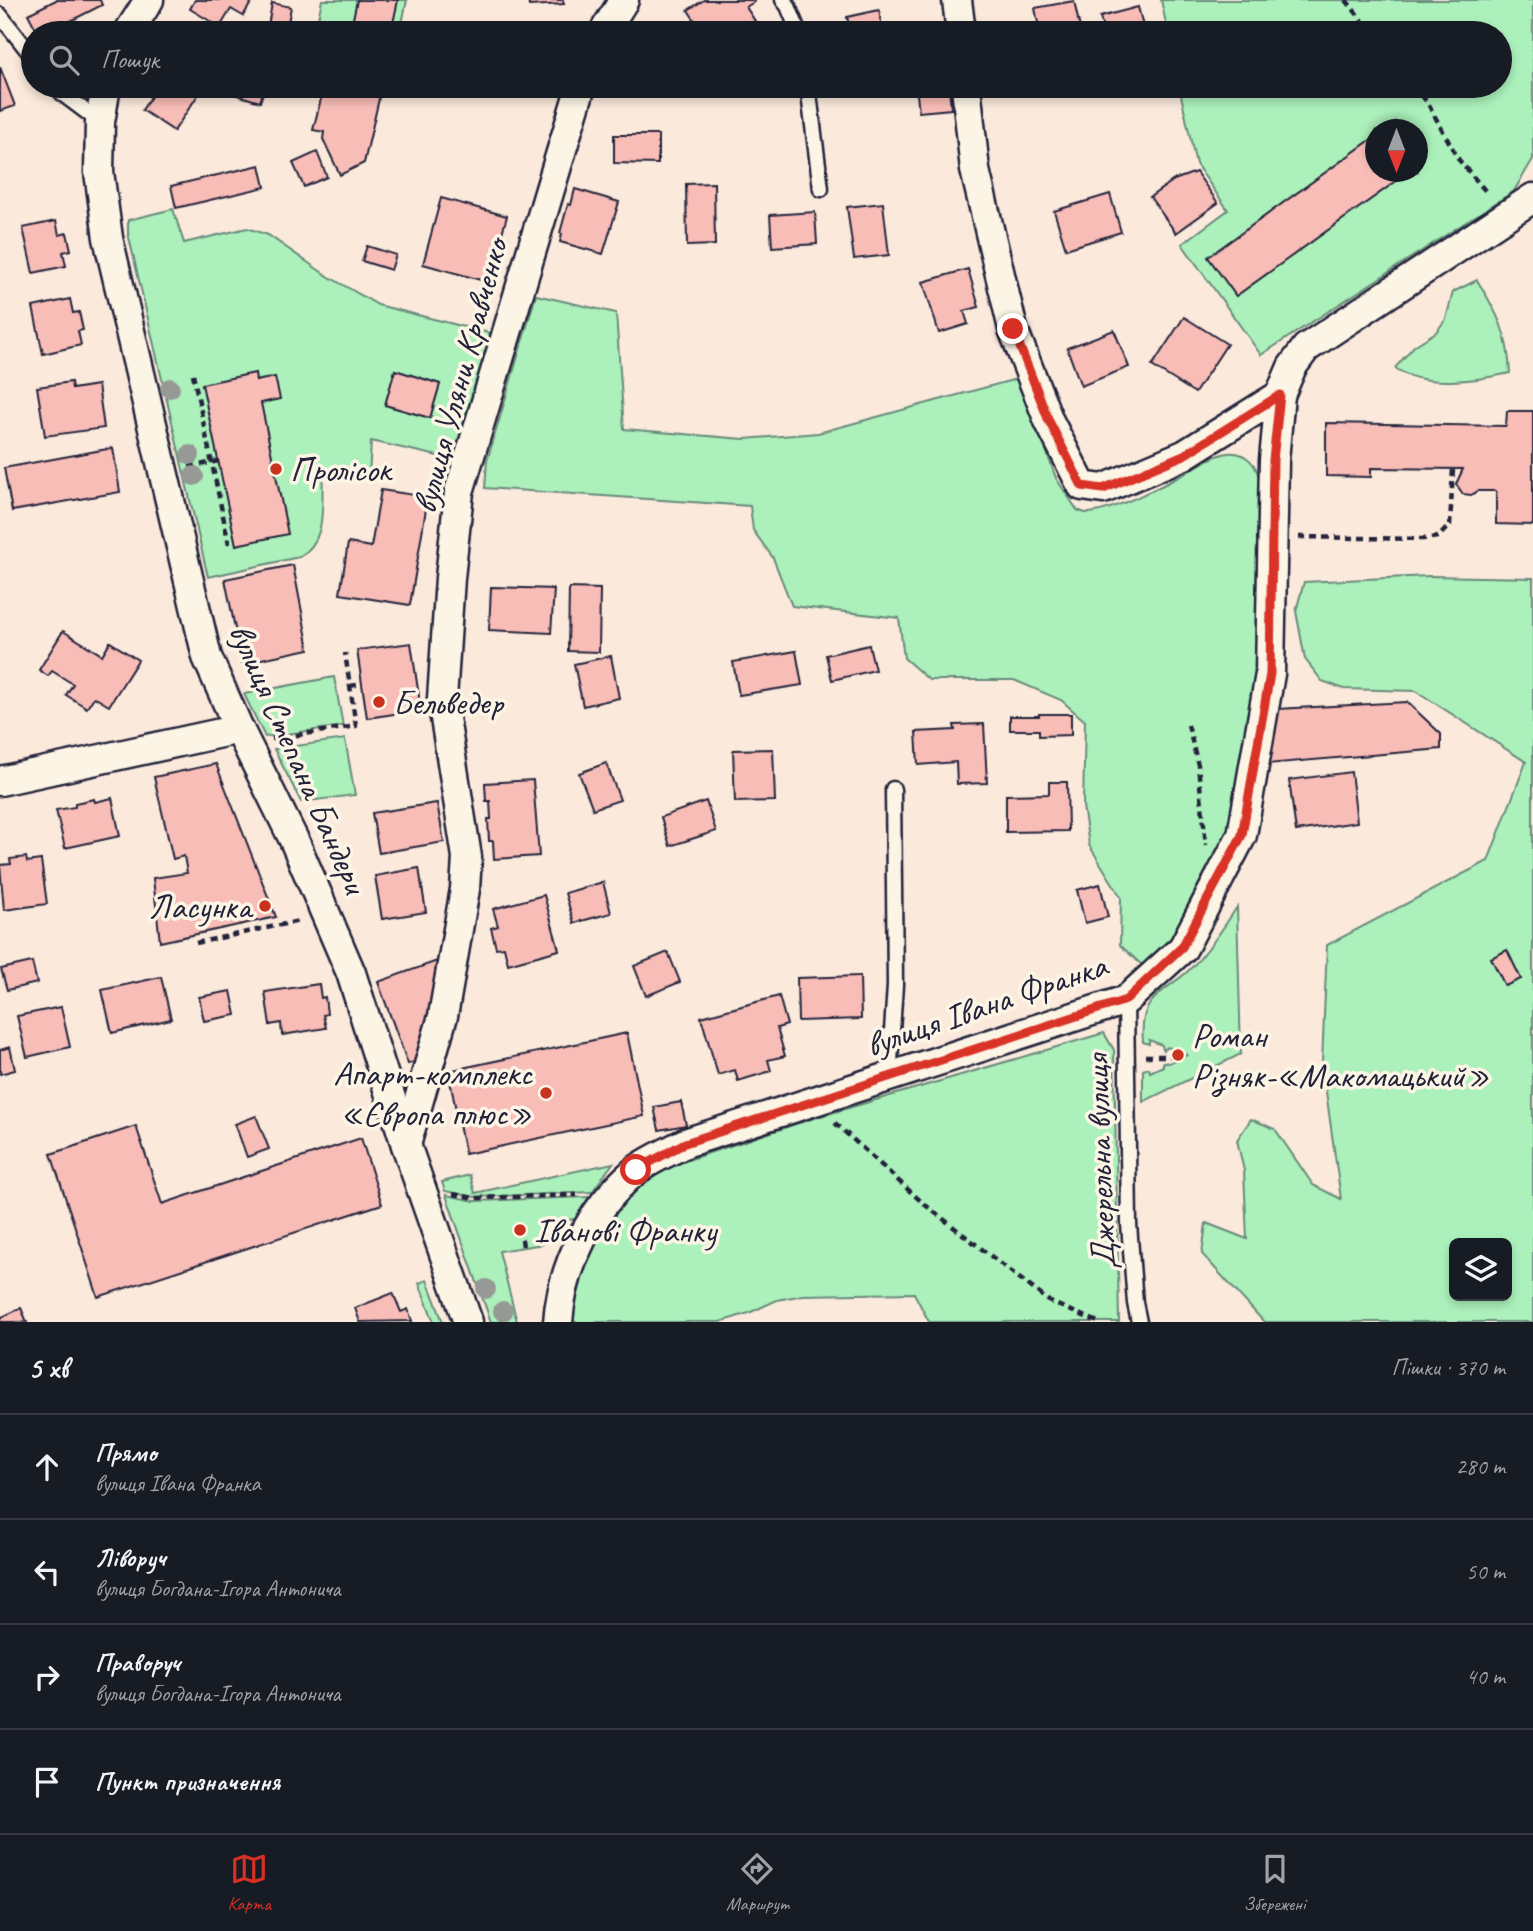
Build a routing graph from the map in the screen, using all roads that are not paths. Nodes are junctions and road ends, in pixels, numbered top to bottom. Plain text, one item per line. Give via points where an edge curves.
1 (149, 0) edge
2 (624, 0) edge
3 (783, 0) edge
4 (957, 0) edge
5 (0, 15) edge
6 (136, 21) edge
7 (611, 21) edge
8 (794, 21) edge
9 (960, 21) edge
10 (21, 42) edge
11 (68, 98) edge
12 (104, 98) edge
13 (577, 98) edge
14 (809, 98) edge
15 (967, 98) edge
16 (100, 122) junction
17 (821, 189) dead end
18 (1533, 198) edge
19 (1280, 395) junction
20 (239, 729) junction
21 (0, 781) edge
22 (893, 789) dead end
23 (1126, 1000) junction
24 (889, 1077) junction
25 (406, 1145) junction
26 (468, 1322) edge
27 (558, 1322) edge
28 (1139, 1322) edge

1 - 6 street
2 - 7 street
3 - 8 lane
4 - 9 street
5 - 10 lane
11 - 16 lane
12 - 16 street, вулиця Степана Бандери
13 - 25 street, вулиця Уляни Кравченко via 459,492 442,699 467,857 465,889 443,1016
14 - 17 lane
15 - 19 street via 975,170 1013,329 1049,421 1082,486 1103,489 1184,455
16 - 20 street, вулиця Степана Бандери via 99,172 108,238 207,657
18 - 19 street, вулиця Івана Франка via 1306,348
19 - 23 street, вулиця Івана Франка via 1273,460 1270,674 1242,835 1182,947
20 - 21 street
20 - 25 street, вулиця Степана Бандери via 295,840 351,973
22 - 24 lane via 895,985
23 - 24 street, вулиця Івана Франка
23 - 28 lane, Джерельна вулиця via 1129,1224
24 - 27 street, вулиця Івана Франка via 685,1143 636,1170 599,1208 572,1259
25 - 26 street, вулиця Степана Бандери

